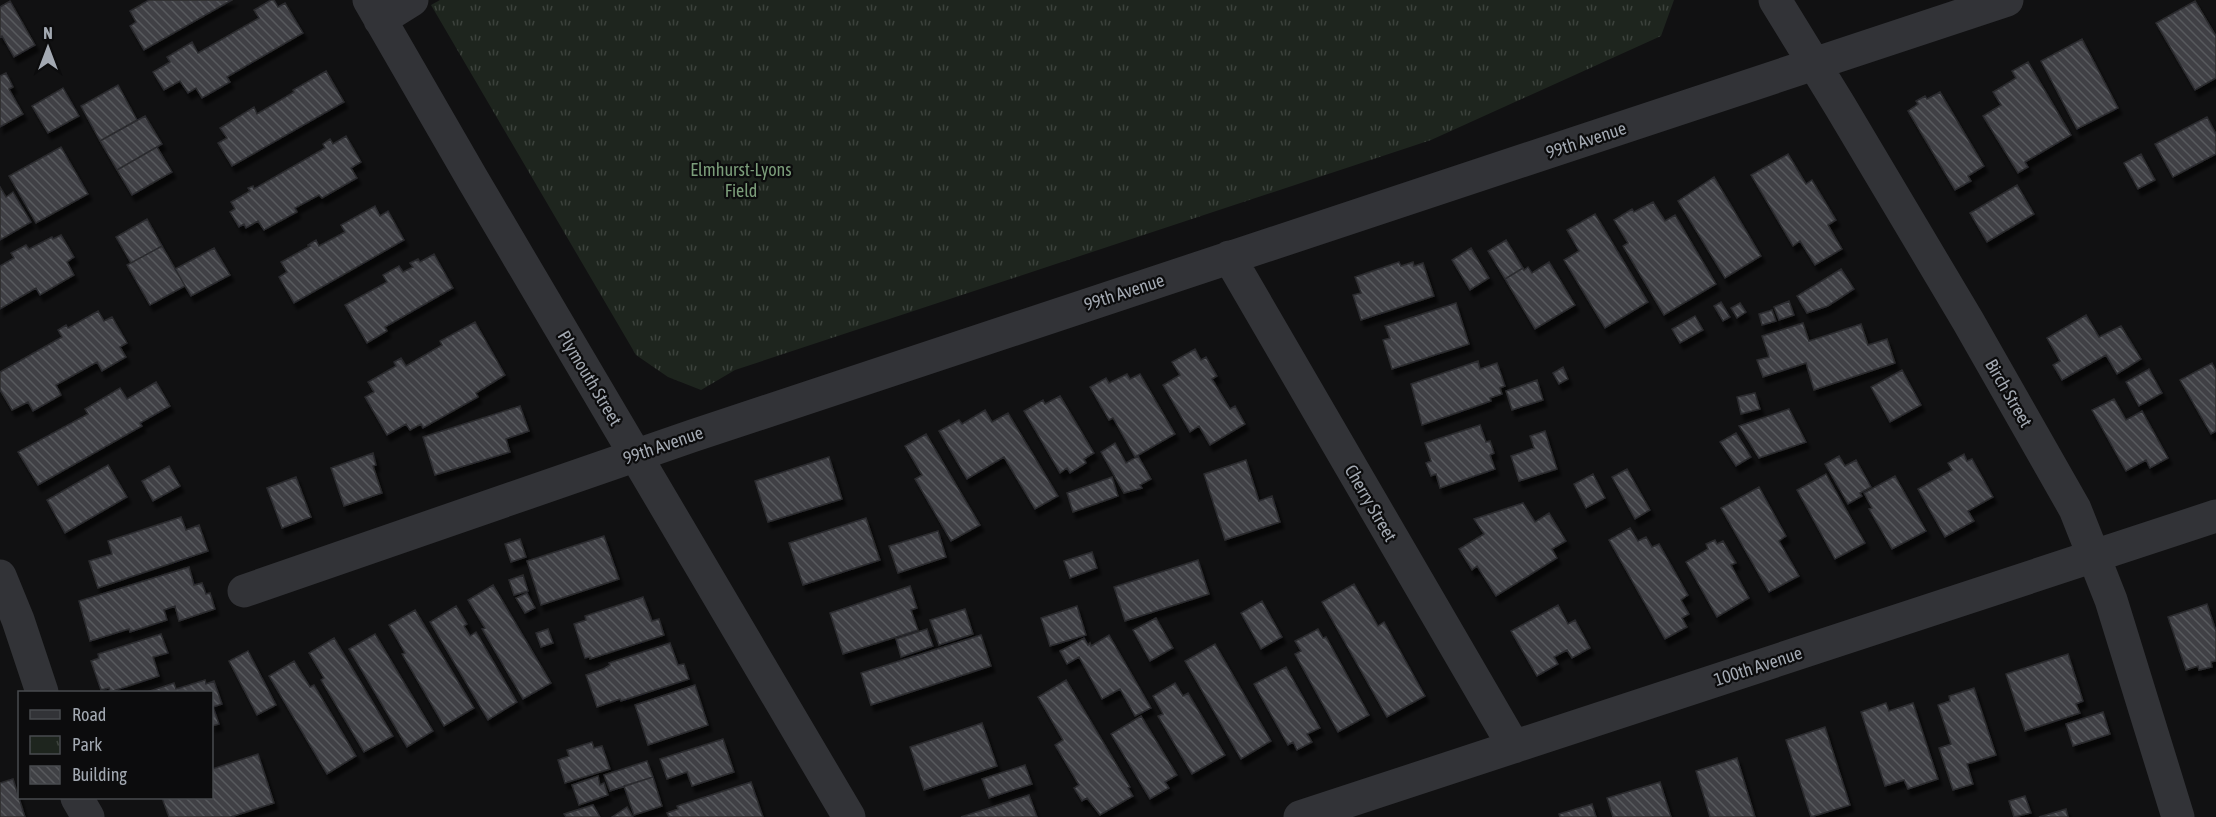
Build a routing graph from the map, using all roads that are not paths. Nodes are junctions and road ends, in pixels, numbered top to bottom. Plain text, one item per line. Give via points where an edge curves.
1 (412, 0) edge
2 (1775, 0) edge
3 (2007, 0) edge
4 (374, 10) edge
5 (1814, 64) junction
6 (1229, 257) junction
7 (636, 455) junction
8 (2216, 516) edge
9 (2093, 556) junction
10 (0, 576) edge
11 (244, 591) dead end
12 (41, 691) edge
13 (1514, 747) junction
14 (78, 799) edge
15 (88, 817) edge
16 (849, 817) edge
17 (1300, 817) edge
18 (2178, 817) edge

1 - 4 street
2 - 5 street, Birch Street
3 - 5 street, 99th Avenue
4 - 7 street, Plymouth Street
5 - 6 street, 99th Avenue
5 - 9 street, Birch Street via 2075,509
6 - 7 street, 99th Avenue
6 - 13 street, Cherry Street
7 - 11 street, 99th Avenue
7 - 16 street, Plymouth Street
8 - 9 street, 100th Avenue
9 - 13 street, 100th Avenue
9 - 18 street, Birch Street
10 - 12 street
13 - 17 street, 100th Avenue
14 - 15 street

